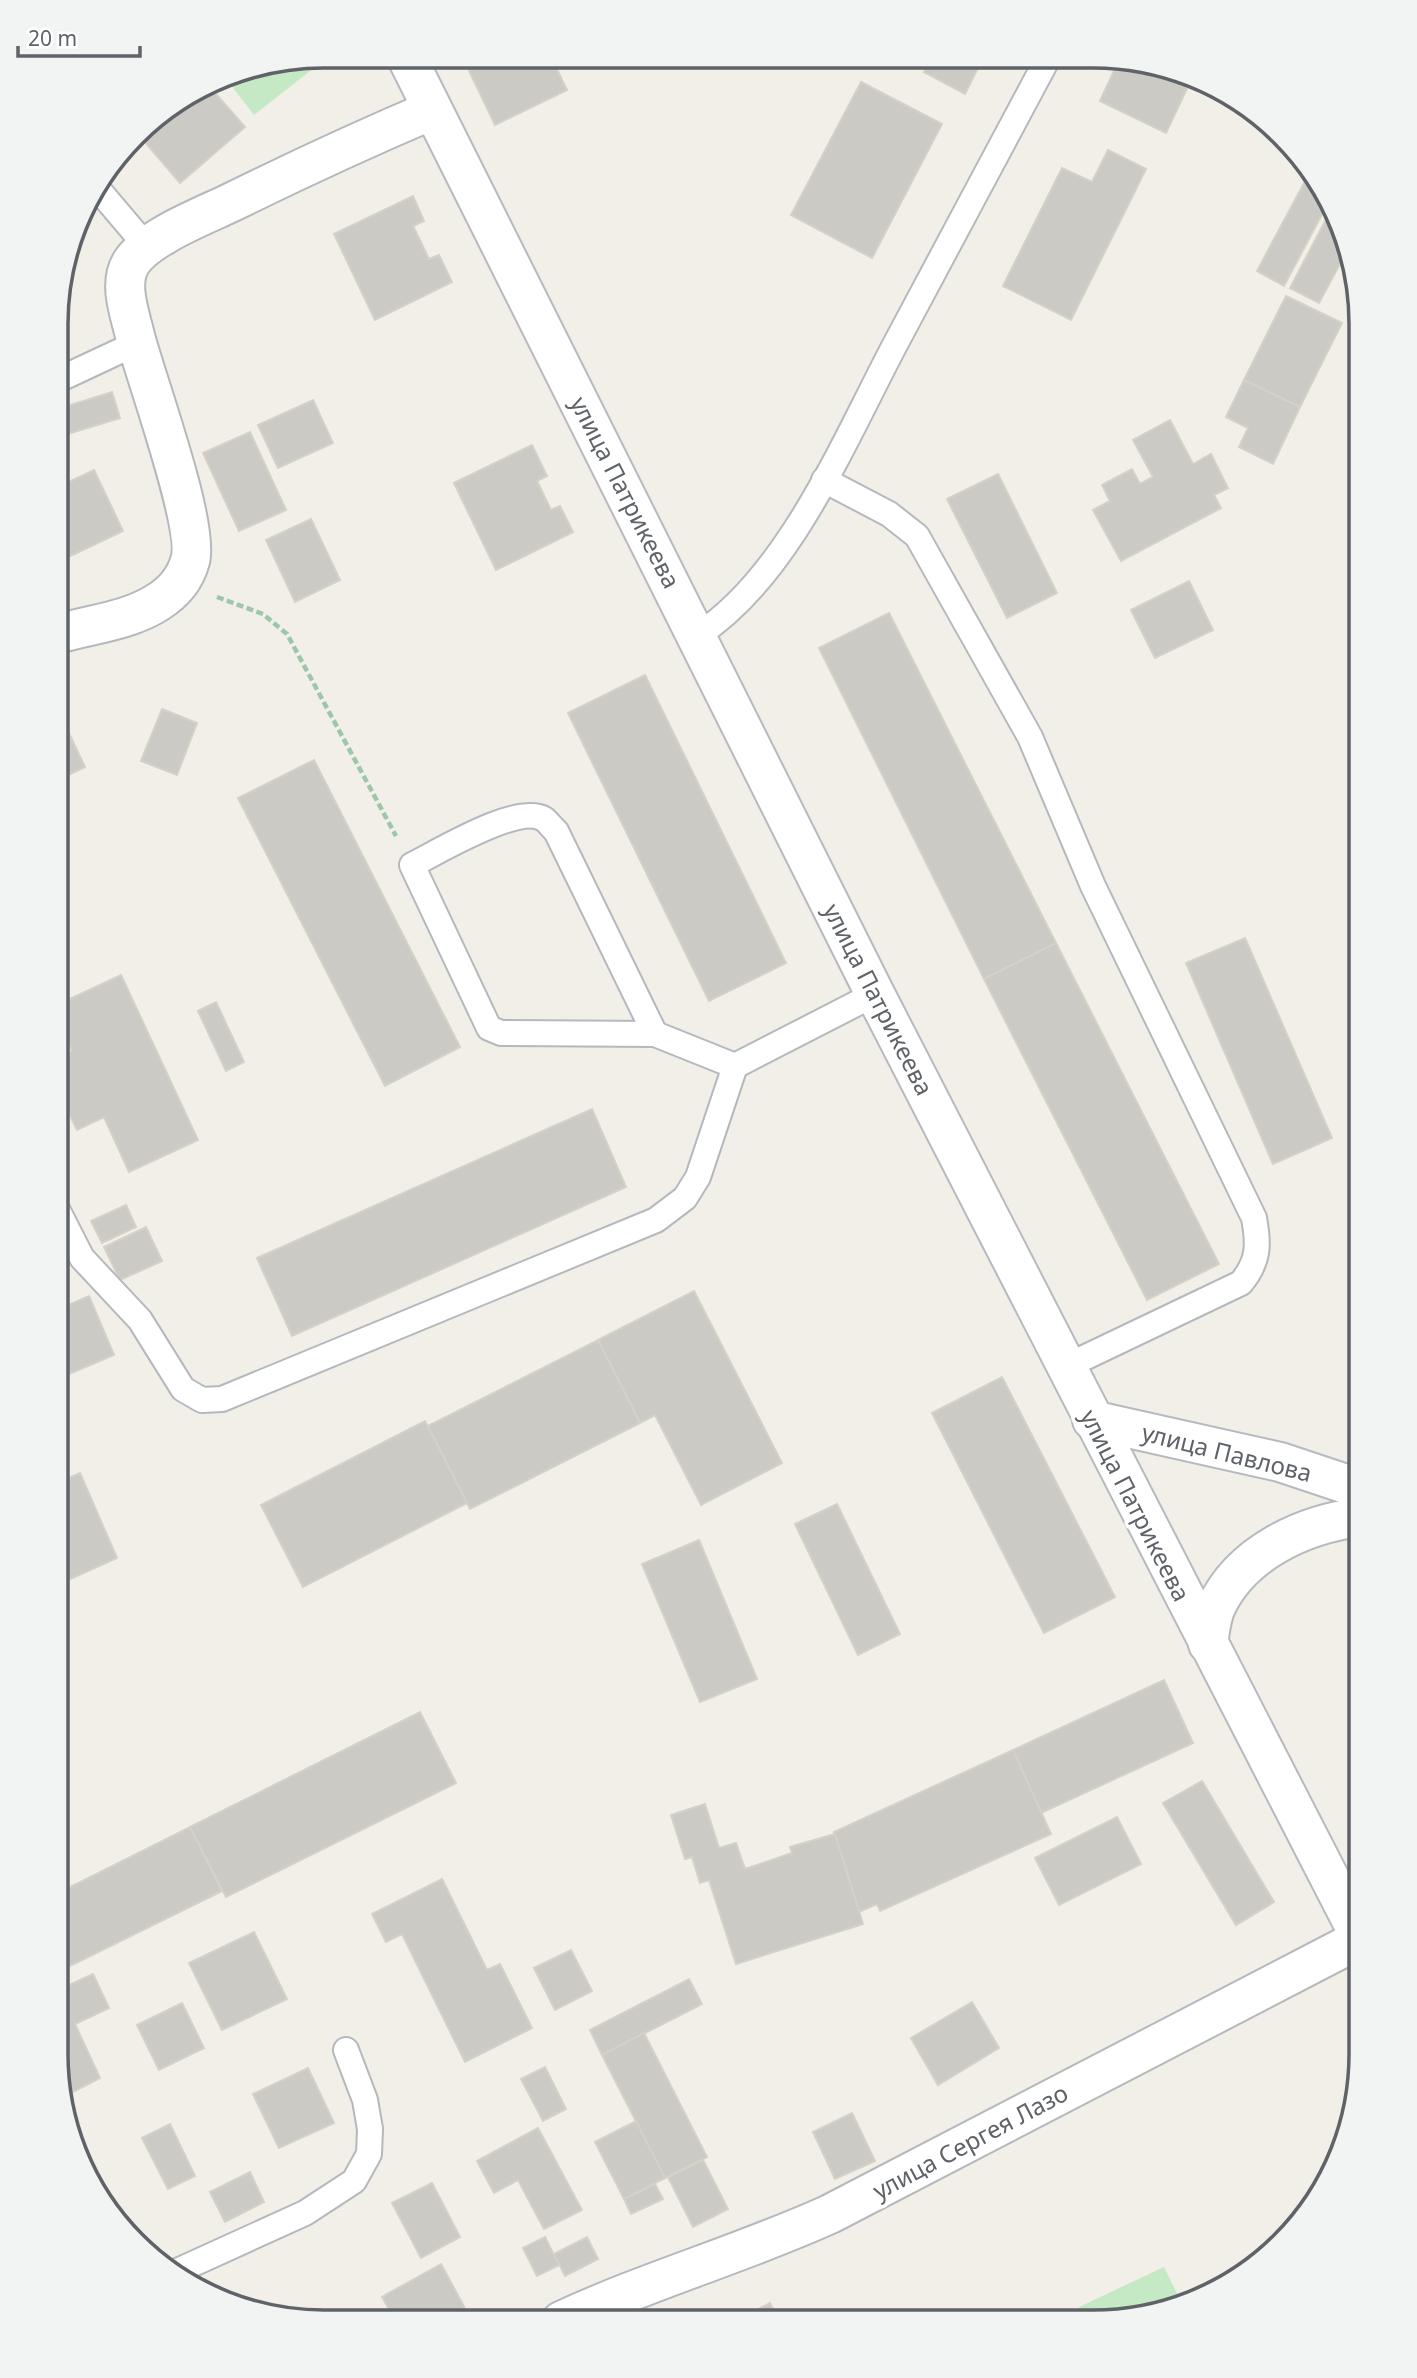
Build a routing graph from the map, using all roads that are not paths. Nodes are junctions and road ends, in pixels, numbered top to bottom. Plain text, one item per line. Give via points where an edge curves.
1 (412, 68) edge
2 (1043, 68) edge
3 (432, 110) junction
4 (103, 195) edge
5 (147, 247) junction
6 (137, 343) junction
7 (68, 375) edge
8 (824, 480) junction
9 (68, 631) edge
10 (698, 635) junction
11 (875, 994) junction
12 (655, 1034) junction
13 (735, 1066) junction
14 (68, 1231) edge
15 (1065, 1367) junction
16 (1092, 1420) junction
17 (1349, 1485) edge
18 (1349, 1520) edge
19 (1208, 1644) junction
20 (1349, 1914) edge
21 (1349, 1945) edge
22 (346, 2049) dead end
23 (184, 2268) edge
24 (585, 2310) edge

1 - 3 street, улица Патрикеева
2 - 8 lane
3 - 5 street via 322,157
3 - 10 street, улица Патрикеева
4 - 5 lane
5 - 6 street via 131,263 127,277 126,299
6 - 7 lane
6 - 9 street via 191,537 191,559 181,583 158,602 137,613
8 - 10 lane via 778,555 723,620
8 - 15 lane via 889,514 917,536 1030,737 1093,886 1254,1218 1259,1245 1255,1266 1241,1283
10 - 11 street, улица Патрикеева
11 - 13 lane
11 - 15 street, улица Патрикеева
12 - 12 lane via 501,1033 489,1028 412,865 503,820 543,818 556,831
12 - 13 lane
13 - 14 lane via 698,1177 685,1198 656,1220 222,1399 202,1399 183,1389 140,1320 82,1258
15 - 16 street, улица Патрикеева
16 - 17 street, улица Павлова via 1280,1462
16 - 19 street, улица Патрикеева
18 - 19 street via 1278,1543 1246,1565 1227,1586 1214,1611
19 - 20 street, улица Патрикеева
21 - 24 street, улица Сергея Лазо via 830,2214 771,2241
22 - 23 lane via 365,2100 370,2129 369,2154 354,2181 305,2213

